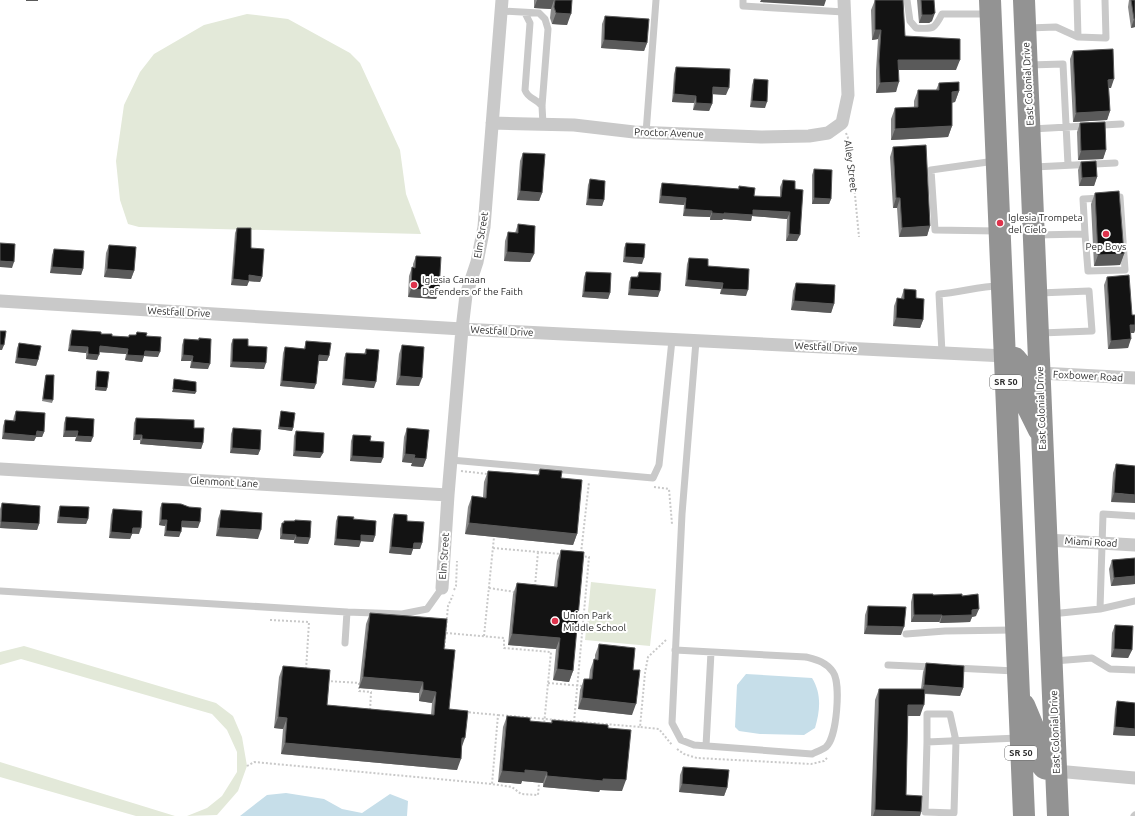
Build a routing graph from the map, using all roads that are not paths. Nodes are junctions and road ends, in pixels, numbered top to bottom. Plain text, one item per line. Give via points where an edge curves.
1 (656, 0) edge
2 (907, 0) edge
3 (1024, 0) edge
4 (1077, 0) edge
5 (1105, 0) edge
6 (743, 3) edge
7 (502, 5) edge
8 (844, 6) edge
9 (990, 7) edge
10 (525, 13) junction
11 (1026, 28) junction
12 (1078, 37) junction
13 (1027, 65) junction
14 (542, 106) junction
15 (492, 123) junction
16 (543, 124) junction
17 (1121, 124) dead end
18 (1065, 127) junction
19 (1030, 129) junction
20 (646, 133) junction
21 (996, 161) junction
22 (1115, 163) dead end
23 (1068, 165) junction
24 (1032, 167) junction
25 (999, 231) junction
26 (1085, 234) junction
27 (1035, 235) junction
28 (1002, 286) junction
29 (1037, 293) junction
30 (0, 301) edge
31 (462, 329) junction
32 (1039, 333) junction
33 (672, 340) junction
34 (696, 341) junction
35 (942, 353) junction
36 (1005, 356) junction
37 (1040, 373) junction
38 (1135, 378) edge
39 (1043, 436) junction
40 (451, 460) junction
41 (0, 469) edge
42 (448, 495) junction
43 (1135, 516) edge
44 (1047, 540) junction
45 (1102, 543) junction
46 (1135, 545) edge
47 (442, 588) joint
48 (0, 591) edge
49 (1135, 601) edge
50 (1100, 609) junction
51 (347, 612) junction
52 (1050, 614) junction
53 (1016, 630) junction
54 (906, 634) edge
55 (344, 643) dead end
56 (675, 650) junction
57 (711, 652) junction
58 (1052, 661) junction
59 (888, 665) dead end
60 (1135, 670) edge
61 (1018, 681) junction
62 (1020, 738) junction
63 (956, 740) junction
64 (926, 742) junction
65 (706, 746) junction
66 (1056, 771) junction
67 (1135, 778) edge
68 (1024, 816) edge
69 (1058, 816) edge

1 - 20 lane
2 - 9 lane via 910,21 916,28 930,29 936,26 942,14
3 - 11 highway, East Colonial Drive
4 - 12 lane
5 - 12 lane via 1106,38
6 - 8 lane via 823,11
7 - 10 lane
7 - 15 street, Elm Street
8 - 20 street, Proctor Avenue via 848,95 842,123 828,133 761,137
9 - 21 highway, SR 50
10 - 14 lane via 530,23 525,90 526,95
10 - 14 lane via 539,14 545,19 548,29
11 - 12 lane via 1056,27
11 - 13 highway, East Colonial Drive
13 - 18 lane via 1063,64
13 - 19 highway, East Colonial Drive
14 - 16 lane
15 - 16 street, Proctor Avenue
15 - 31 street, Elm Street via 484,227 477,262 466,295
16 - 20 street, Proctor Avenue
17 - 18 lane
18 - 19 lane
18 - 23 lane
19 - 24 highway, East Colonial Drive
21 - 25 highway, SR 50
21 - 25 lane via 931,170 935,230
22 - 23 lane
23 - 24 lane
24 - 27 highway, East Colonial Drive
25 - 28 highway, SR 50
26 - 26 lane via 1088,271 1125,270 1120,197 1083,199
26 - 27 lane
27 - 29 highway, East Colonial Drive
28 - 35 lane via 985,286 939,294
28 - 36 highway, SR 50
29 - 32 highway, East Colonial Drive
29 - 32 lane via 1089,291 1092,331
30 - 31 street, Westfall Drive
31 - 33 street, Westfall Drive
31 - 40 street, Elm Street
32 - 37 highway, East Colonial Drive
33 - 34 street, Westfall Drive
33 - 40 lane via 659,465 653,478
34 - 35 street, Westfall Drive
34 - 56 lane via 684,487
35 - 36 street, Westfall Drive
36 - 39 highway via 1015,358 1020,364 1023,398
36 - 53 highway, SR 50
37 - 38 street, Foxbower Road
37 - 39 highway, East Colonial Drive
39 - 44 highway, East Colonial Drive
40 - 42 street, Elm Street
41 - 42 street, Glenmont Lane
42 - 47 street, Elm Street
43 - 45 lane via 1103,514
44 - 45 street, Miami Road
44 - 52 highway, East Colonial Drive
45 - 46 street, Miami Road
45 - 50 lane
47 - 51 lane via 427,608 402,614
48 - 51 lane
49 - 50 lane
50 - 52 lane
51 - 55 lane
52 - 58 highway, East Colonial Drive
53 - 54 lane
53 - 61 highway, SR 50
56 - 57 lane
56 - 65 lane via 672,723 681,740
57 - 65 lane
57 - 65 lane via 806,657 824,662 834,672 838,688 833,733 827,747 812,754
58 - 60 lane via 1092,658 1110,669
58 - 66 highway, East Colonial Drive
59 - 61 lane via 944,668
61 - 62 highway, SR 50
61 - 66 highway via 1037,736 1040,763 1044,768
62 - 63 lane
62 - 68 highway, SR 50
63 - 64 lane
63 - 64 lane via 950,714 927,714
63 - 64 lane via 954,813 925,812
66 - 67 street
66 - 69 highway, East Colonial Drive

